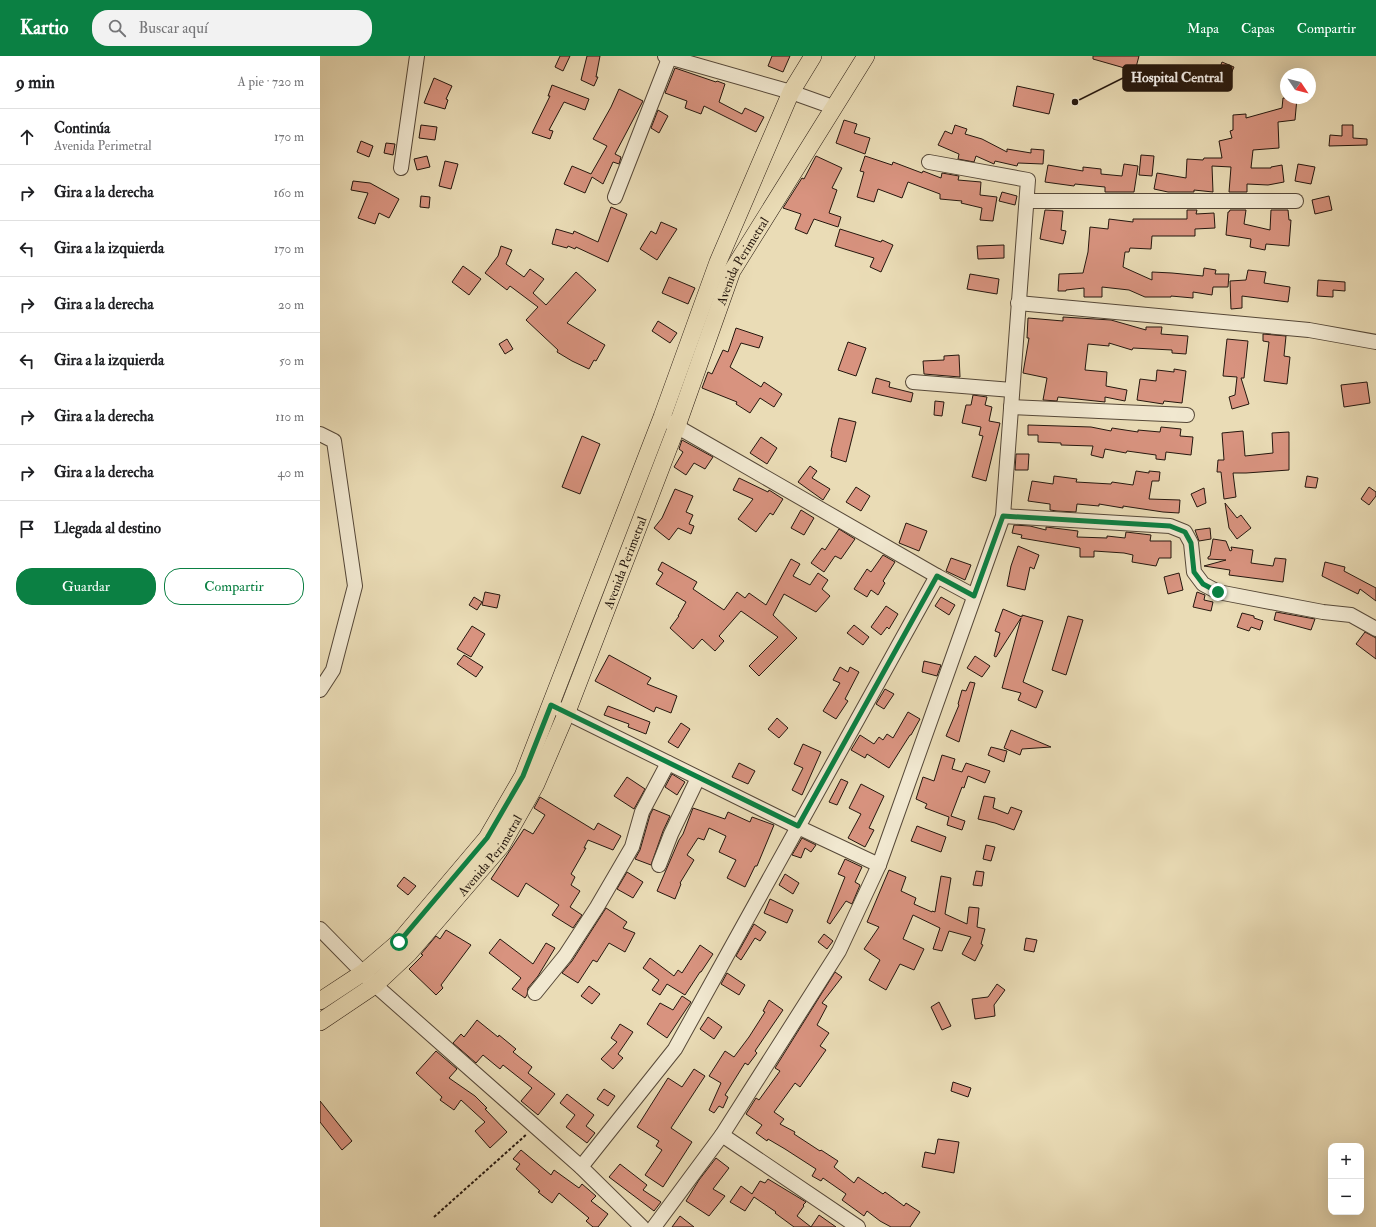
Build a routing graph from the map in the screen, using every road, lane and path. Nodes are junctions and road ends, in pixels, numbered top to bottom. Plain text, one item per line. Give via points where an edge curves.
1 (417, 56) edge
2 (668, 56) edge
3 (813, 56) edge
4 (866, 56) edge
5 (791, 92) junction
6 (833, 107) junction
7 (929, 162) dead end
8 (401, 168) dead end
9 (615, 197) dead end
10 (1027, 201) junction
11 (1296, 201) dead end
12 (1018, 303) junction
13 (1376, 342) edge
14 (913, 382) dead end
15 (1012, 390) junction
16 (1011, 407) junction
17 (1187, 415) dead end
18 (662, 417) junction
19 (677, 426) junction
20 (320, 434) edge
21 (1003, 516) junction
22 (937, 576) junction
23 (974, 596) junction
24 (1376, 630) edge
25 (320, 690) edge
26 (551, 705) junction
27 (567, 712) junction
28 (668, 763) junction
29 (698, 778) junction
30 (798, 826) junction
31 (659, 865) dead end
32 (879, 865) junction
33 (320, 929) edge
34 (364, 972) junction
35 (375, 985) junction
36 (535, 993) dead end
37 (320, 1002) edge
38 (320, 1022) edge
39 (535, 1127) junction
40 (722, 1135) junction
41 (581, 1167) junction
42 (434, 1217) dead end
43 (636, 1225) edge
44 (654, 1227) edge
45 (858, 1227) edge

1 - 8 street
2 - 5 street
2 - 9 street
3 - 5 main road, Avenida Perimetral
4 - 6 main road, Avenida Perimetral
5 - 6 street
5 - 18 main road, Avenida Perimetral via 718,262
6 - 19 main road, Avenida Perimetral via 732,272
7 - 10 street via 1028,180
10 - 11 street
10 - 12 street
12 - 13 street via 1309,330
12 - 15 street
14 - 15 street
15 - 16 street
16 - 17 street
16 - 21 street
18 - 19 street
18 - 26 main road, Avenida Perimetral
19 - 22 street
19 - 27 main road, Avenida Perimetral
20 - 25 street via 334,441 355,586 333,670
21 - 23 street
21 - 24 street via 1170,526 1185,532 1191,543 1194,572 1203,584 1218,592 1351,615
22 - 23 street
22 - 30 street
23 - 32 street
26 - 27 street
26 - 34 main road, Avenida Perimetral via 523,776 487,838 399,942
27 - 28 street
27 - 35 main road, Avenida Perimetral via 536,784 501,846 409,953
28 - 29 street
28 - 36 street via 642,812 632,847 569,950
29 - 30 street
29 - 31 street
30 - 32 street
30 - 41 street via 675,1049
32 - 40 street via 839,951
33 - 34 street
34 - 35 street
34 - 37 main road, Avenida Perimetral
35 - 38 main road, Avenida Perimetral
35 - 39 street
39 - 41 street
39 - 42 path
40 - 44 street
40 - 45 street
41 - 43 street

